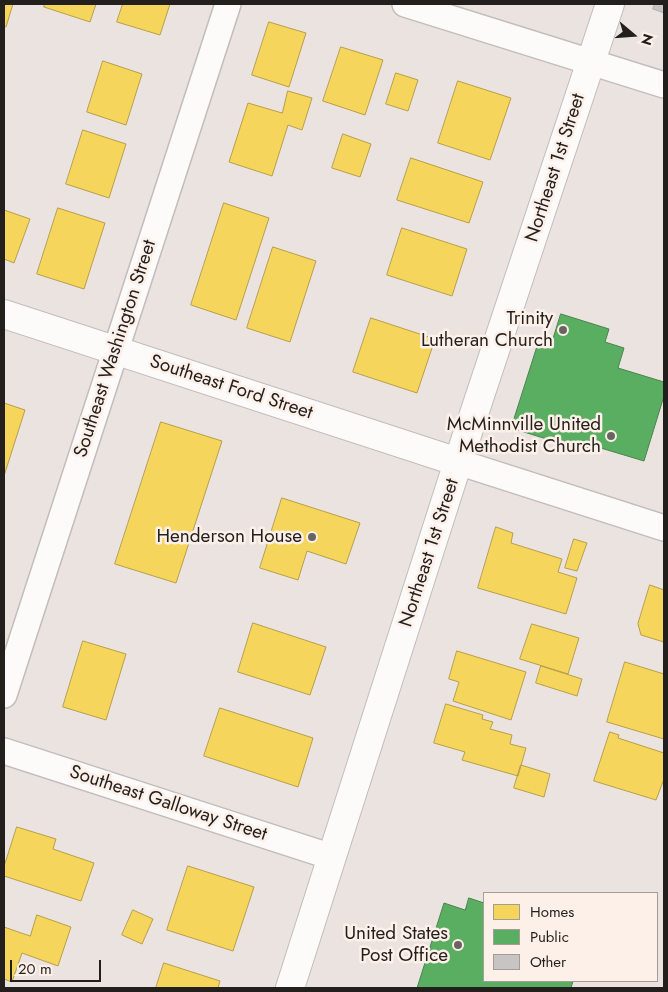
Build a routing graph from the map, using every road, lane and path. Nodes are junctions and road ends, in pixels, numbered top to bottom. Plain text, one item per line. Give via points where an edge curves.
1 (228, 4) edge
2 (405, 4) edge
3 (610, 4) edge
4 (592, 61) junction
5 (664, 84) edge
6 (4, 314) edge
7 (115, 350) junction
8 (458, 462) junction
9 (664, 528) edge
10 (4, 694) edge
11 (4, 751) edge
12 (332, 857) junction
13 (290, 988) edge

1 - 7 street, Southeast Washington Street
2 - 4 street
3 - 4 street, Northeast 1st Street
4 - 5 street
4 - 8 street, Northeast 1st Street
6 - 7 street, Southeast Ford Street
7 - 8 street, Southeast Ford Street
7 - 10 street, Southeast Washington Street
8 - 9 street
8 - 12 street, Northeast 1st Street
11 - 12 street, Southeast Galloway Street
12 - 13 street, Northeast 1st Street

